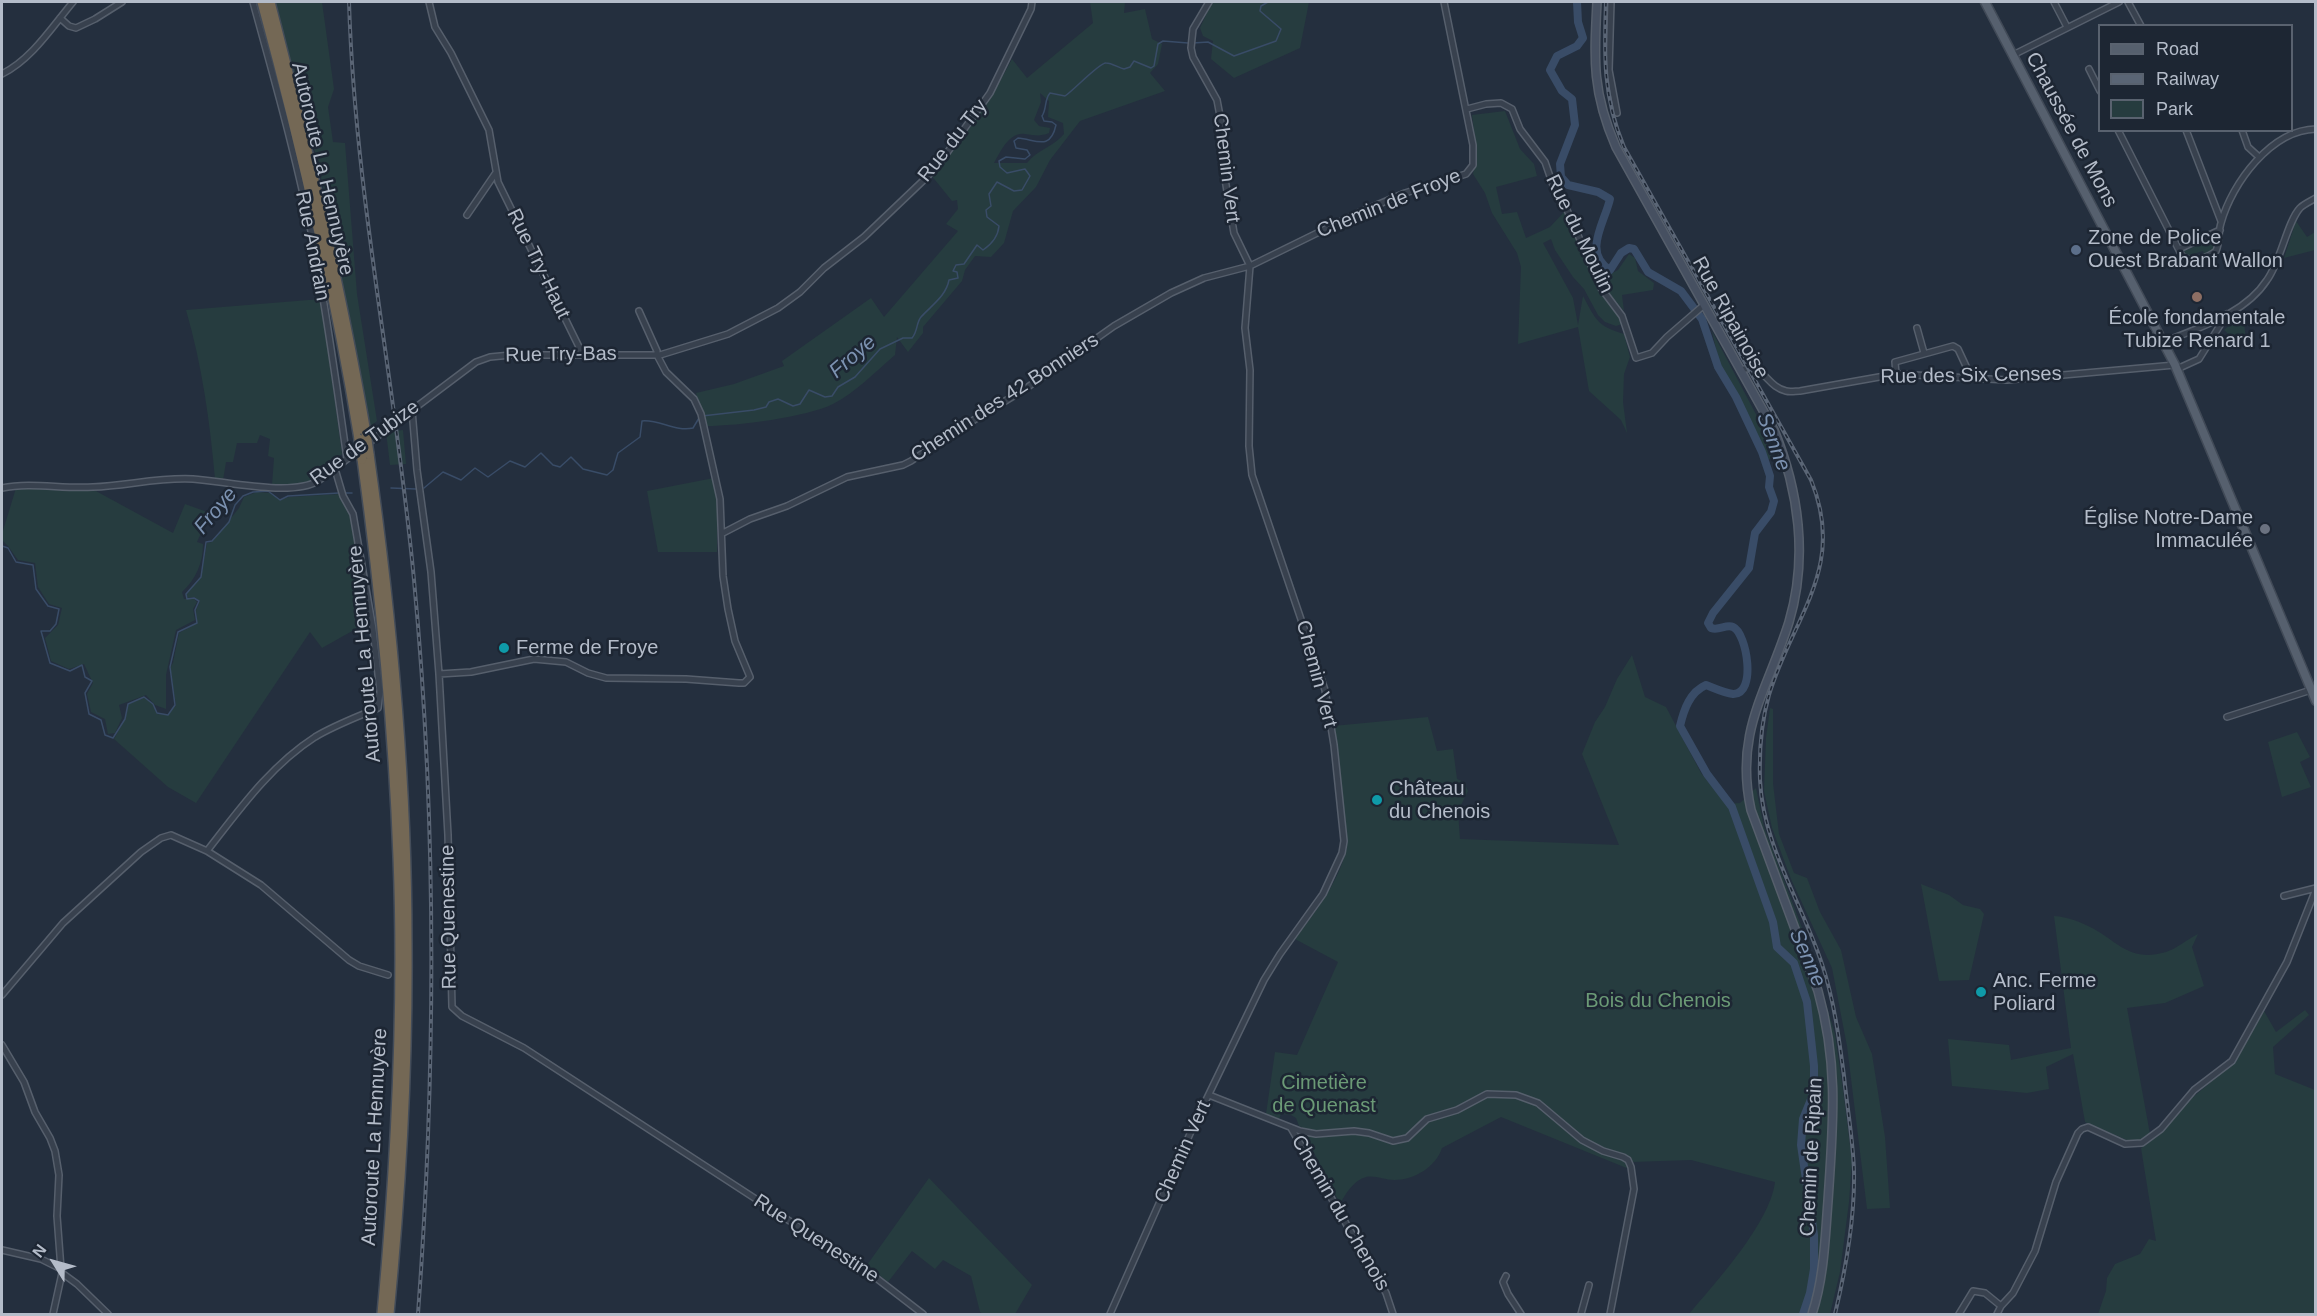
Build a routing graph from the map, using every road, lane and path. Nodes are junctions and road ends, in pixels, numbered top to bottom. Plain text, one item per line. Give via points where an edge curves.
1 (74, 2) edge
2 (122, 2) edge
3 (253, 2) edge
4 (262, 2) edge
5 (270, 2) edge
6 (429, 2) edge
7 (1032, 2) edge
8 (1209, 2) edge
9 (1444, 2) edge
10 (1597, 2) edge
11 (1611, 2) edge
12 (1985, 2) edge
13 (2054, 2) edge
14 (2119, 2) edge
15 (2128, 2) edge
16 (60, 18) junction
17 (2140, 24) edge
18 (2067, 27) junction
19 (2013, 55) junction
20 (2089, 69) dead end
21 (2, 74) edge
22 (2097, 80) edge
23 (1467, 110) junction
24 (1617, 113) dead end
25 (2316, 129) edge
26 (2119, 132) edge
27 (2187, 132) edge
28 (2243, 132) edge
29 (2259, 157) junction
30 (495, 174) junction
31 (2316, 198) edge
32 (467, 215) dead end
33 (2221, 222) junction
34 (2220, 230) junction
35 (2179, 249) junction
36 (840, 256) joint
37 (1250, 266) junction
38 (1702, 307) junction
39 (639, 311) dead end
40 (2227, 314) junction
41 (1917, 328) dead end
42 (2164, 342) junction
43 (1924, 353) junction
44 (582, 354) junction
45 (657, 355) junction
46 (2176, 367) junction
47 (467, 368) joint
48 (1740, 370) junction
49 (1896, 374) junction
50 (1972, 379) junction
51 (412, 410) junction
52 (362, 436) junction
53 (366, 457) junction
54 (347, 459) junction
55 (335, 469) junction
56 (2, 488) edge
57 (723, 533) junction
58 (439, 674) junction
59 (2311, 690) junction
60 (2316, 701) edge
61 (2227, 717) dead end
62 (207, 851) junction
63 (1771, 865) joint
64 (2316, 888) edge
65 (2284, 896) dead end
66 (388, 975) dead end
67 (2, 995) edge
68 (2, 1045) edge
69 (1209, 1095) junction
70 (1291, 1128) junction
71 (2, 1250) edge
72 (62, 1271) junction
73 (1506, 1276) dead end
74 (1589, 1285) dead end
75 (2001, 1306) junction
76 (52, 1314) edge
77 (108, 1314) edge
78 (381, 1314) edge
79 (389, 1314) edge
80 (923, 1314) edge
81 (1110, 1314) edge
82 (1393, 1314) edge
83 (1521, 1314) edge
84 (1581, 1314) edge
85 (1610, 1314) edge
86 (1812, 1314) edge
87 (1959, 1314) edge
88 (1997, 1314) edge

1 - 16 street
2 - 16 street via 76,28
3 - 54 street, Rue Andrain via 314,245
4 - 52 highway, Autoroute La Hennuyère via 322,240
5 - 52 highway, Autoroute La Hennuyère via 329,240 349,336
6 - 30 street, Rue Try-Haut via 435,27 489,130
7 - 36 street, Rue du Try via 990,93 944,157 897,207
8 - 37 street, Chemin Vert via 1193,29 1191,45 1193,57 1217,100 1234,233
9 - 23 street, Chemin de Froye
10 - 38 street, Rue Ripainoise via 1594,68 1605,122
11 - 24 street via 1609,70
12 - 19 main road, Chaussée de Mons
13 - 18 street
14 - 18 street
15 - 17 street
16 - 21 street via 14,68
18 - 19 street
19 - 42 main road, Chaussée de Mons
20 - 22 street
23 - 37 street, Chemin de Froye via 1474,156 1466,174 1358,213
23 - 38 street, Rue du Moulin via 1501,103 1512,109 1520,129 1545,162 1601,288 1622,316 1636,358 1652,353
25 - 29 street via 2294,134
26 - 35 street
27 - 33 street
28 - 29 street via 2248,147
29 - 33 street via 2236,188
30 - 32 street, Rue Try-Haut
30 - 44 street, Rue Try-Haut
31 - 40 street via 2294,216 2267,281 2243,305
33 - 34 street
34 - 35 street
34 - 35 street via 2213,254 2188,260
36 - 45 street, Rue Try-Bas via 768,314 728,334
37 - 57 street, Chemin des 42 Bonniers via 1194,282 1146,306 903,465 847,477
37 - 69 street, Chemin Vert via 1245,328 1252,475 1324,690 1344,841 1323,894 1272,966
38 - 48 street, Rue Ripainoise
39 - 45 street
40 - 42 street
40 - 46 street via 2199,359
41 - 43 street
42 - 46 main road, Chaussée de Mons
43 - 49 street via 1895,362
43 - 50 street via 1957,347
44 - 45 street, Rue Try-Bas
44 - 47 street, Rue Try-Bas via 490,357
45 - 57 street via 666,372 697,403 718,487
46 - 50 street, Rue des Six Censes via 2007,380
46 - 59 main road, Chaussée de Mons
47 - 51 street, Rue de Tubize
48 - 49 street, Rue des Six Censes via 1755,368 1785,391
48 - 63 street, Rue Ripainoise via 1782,449 1794,494 1799,537 1792,611 1758,700 1745,763 1755,824
49 - 50 street, Rue des Six Censes
51 - 54 street, Rue de Tubize
51 - 58 street, Rue Quenestine
52 - 53 highway, Autoroute La Hennuyère, bridge
53 - 78 highway, Autoroute La Hennuyère via 386,661 400,942 396,1136
53 - 79 highway, Autoroute La Hennuyère via 382,549 393,651 406,857 403,1137
54 - 55 street, Rue de Tubize
55 - 56 street, Rue de Tubize via 300,488 167,479 92,487
55 - 62 street via 353,514 373,629 380,692 378,708 330,729 300,748 254,791
57 - 58 street via 728,609 735,641 750,677 744,683 606,678 566,662 534,659 471,672
58 - 80 street, Rue Quenestine via 453,1009 524,1048 871,1274
59 - 60 main road, Chaussée de Mons
59 - 61 street
62 - 66 street via 274,895 349,960
62 - 67 street via 171,835 153,843 63,923
63 - 86 street, Chemin de Ripain via 1818,991 1832,1064 1834,1113 1823,1261
64 - 65 street
64 - 75 street via 2287,962 2232,1061 2194,1090 2161,1129 2142,1143 2125,1144 2088,1127 2078,1133 2056,1182 2035,1251 2013,1293
68 - 72 street via 24,1082 55,1151
69 - 70 street, Chemin du Chenois
69 - 81 street, Chemin Vert
70 - 82 street, Chemin du Chenois via 1386,1293
70 - 85 street via 1309,1134 1354,1131 1400,1141 1427,1119 1457,1110 1487,1094 1516,1095 1538,1103 1582,1140 1623,1157 1631,1167 1634,1190
71 - 72 street via 41,1260
72 - 76 street
72 - 77 street
73 - 83 street via 1503,1282
74 - 84 street
75 - 87 street via 1985,1293 1973,1291
75 - 88 street

